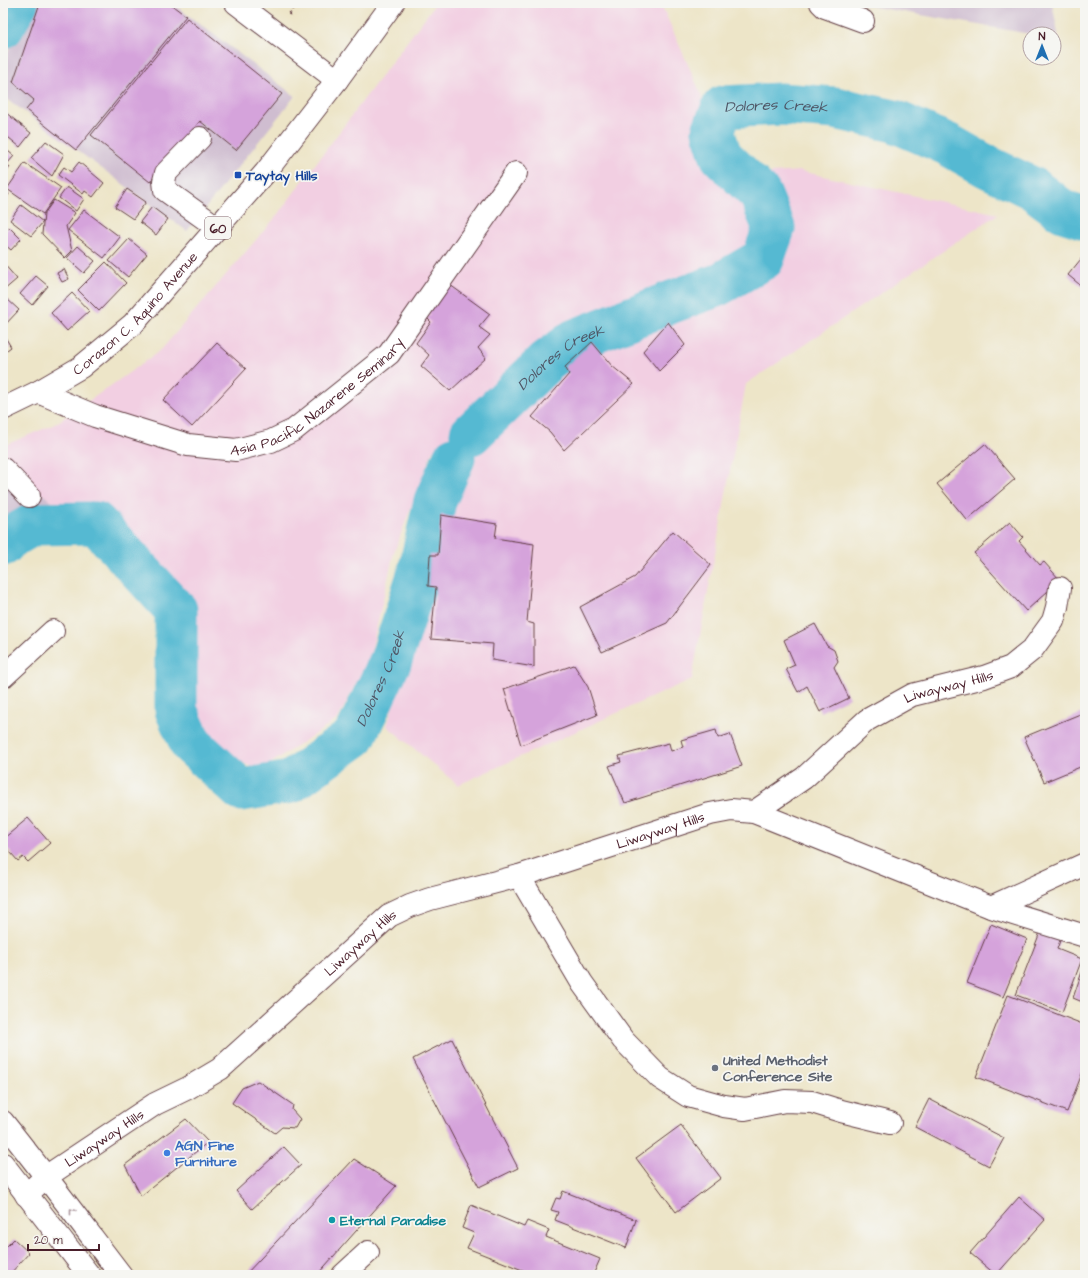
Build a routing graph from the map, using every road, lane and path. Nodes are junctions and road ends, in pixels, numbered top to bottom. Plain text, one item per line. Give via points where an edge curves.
1 (236, 3) edge
2 (393, 3) edge
3 (821, 3) edge
4 (863, 21) dead end
5 (337, 80) junction
6 (200, 138) dead end
7 (516, 173) dead end
8 (218, 228) junction
9 (38, 392) junction
10 (3, 409) edge
11 (3, 469) edge
12 (29, 496) dead end
13 (1060, 588) dead end
14 (53, 631) dead end
15 (3, 677) edge
16 (754, 812) junction
17 (1085, 864) edge
18 (519, 876) junction
19 (991, 907) junction
20 (1085, 936) edge
21 (3, 1122) edge
22 (890, 1123) dead end
23 (3, 1164) edge
24 (47, 1176) junction
25 (26, 1195) junction
26 (368, 1252) dead end
27 (89, 1275) edge
28 (121, 1275) edge
29 (343, 1275) edge

1 - 5 street
2 - 5 street, Corazon C. Aquino Avenue / 60
3 - 4 street via 825,7
5 - 8 street, Corazon C. Aquino Avenue / 60 via 265,174
6 - 8 street via 166,173 165,190
7 - 9 street, Asia Pacific Nazarene Seminary via 389,354 294,430 271,441 236,450 188,445 95,416
8 - 9 street, Corazon C. Aquino Avenue / 60 via 133,324 81,368
9 - 10 street, Corazon C. Aquino Avenue / 60
11 - 12 street
13 - 16 street, Liwayway Hills via 1053,621 1032,650 1011,667 912,695 866,720 804,778
14 - 15 street
16 - 18 street, Liwayway Hills via 732,810 710,814
16 - 19 street, Liwayway Hills
17 - 19 street
18 - 22 street via 582,983 623,1040 660,1078 688,1096 724,1106 744,1109 785,1101 812,1102
18 - 24 street, Liwayway Hills via 430,899 389,916 220,1069 155,1104
19 - 20 street, Liwayway Hills
21 - 24 street
23 - 25 street
24 - 25 street, Liwayway Hills
28 -> 24 street via 57,1193
25 - 27 street
26 - 29 street

